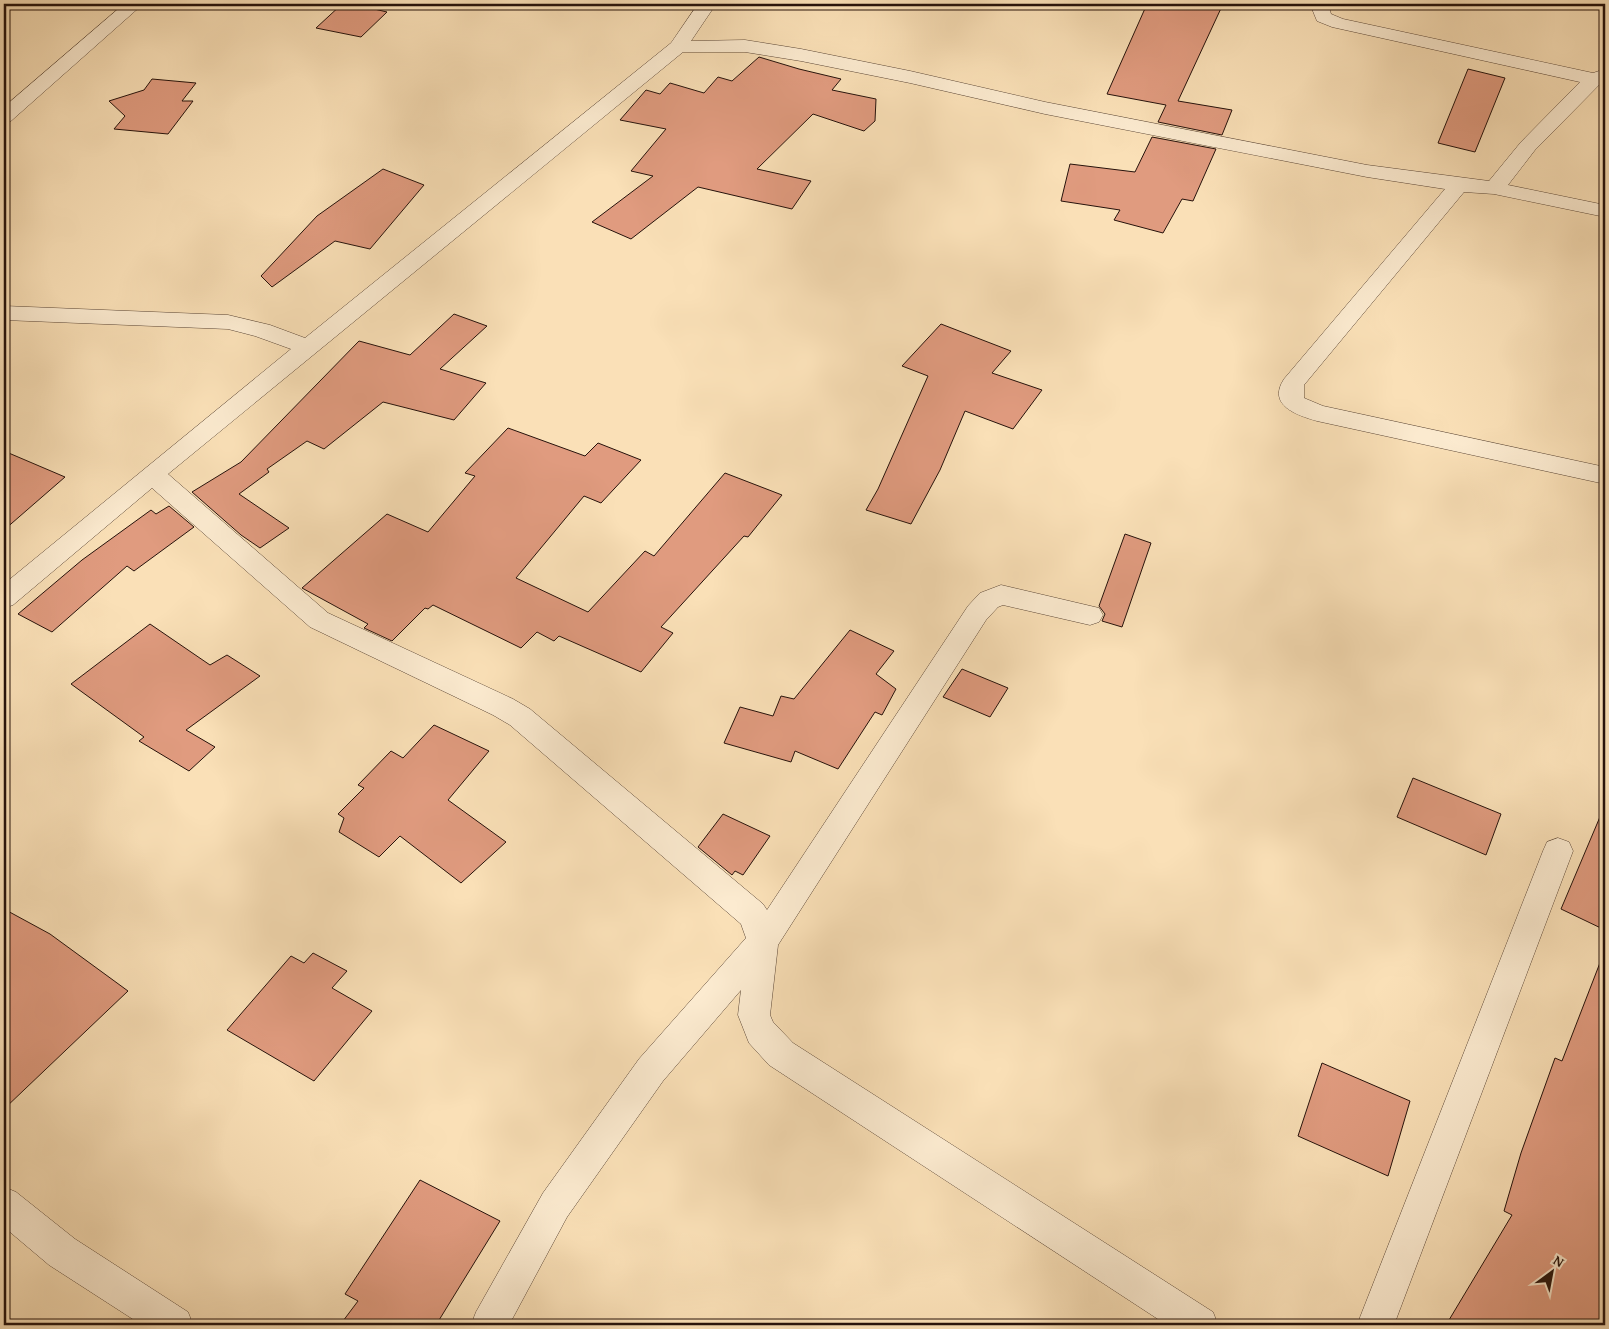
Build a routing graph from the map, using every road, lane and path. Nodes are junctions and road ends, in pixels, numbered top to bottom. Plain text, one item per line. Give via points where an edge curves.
1 (134, 4) edge
2 (707, 4) edge
3 (1319, 4) edge
4 (678, 47) junction
5 (1600, 77) edge
6 (4, 117) edge
7 (1459, 186) junction
8 (1494, 188) junction
9 (1605, 211) edge
10 (4, 313) edge
11 (309, 348) junction
12 (152, 474) junction
13 (1605, 475) edge
14 (4, 598) edge
15 (1090, 615) dead end
16 (1558, 851) dead end
17 (763, 942) junction
18 (4, 1204) edge
19 (174, 1325) edge
20 (489, 1325) edge
21 (1200, 1325) edge
22 (1375, 1325) edge

1 - 6 street
2 - 4 street
3 - 5 street via 1323,17 1329,21
4 - 7 street via 744,46 801,55 1054,110
4 - 11 street
5 - 8 street via 1528,146
7 - 8 street
7 - 13 street via 1292,384 1292,402 1317,413
8 - 9 street
10 - 11 street via 228,322 262,330
11 - 12 street
12 - 14 street
12 - 17 street via 319,620 520,717 752,914 759,924
15 - 17 street via 1001,595 977,612
16 - 22 street
17 - 20 street via 651,1070 555,1205
17 - 21 street via 754,1016 761,1032 781,1054
18 - 19 street via 62,1252

